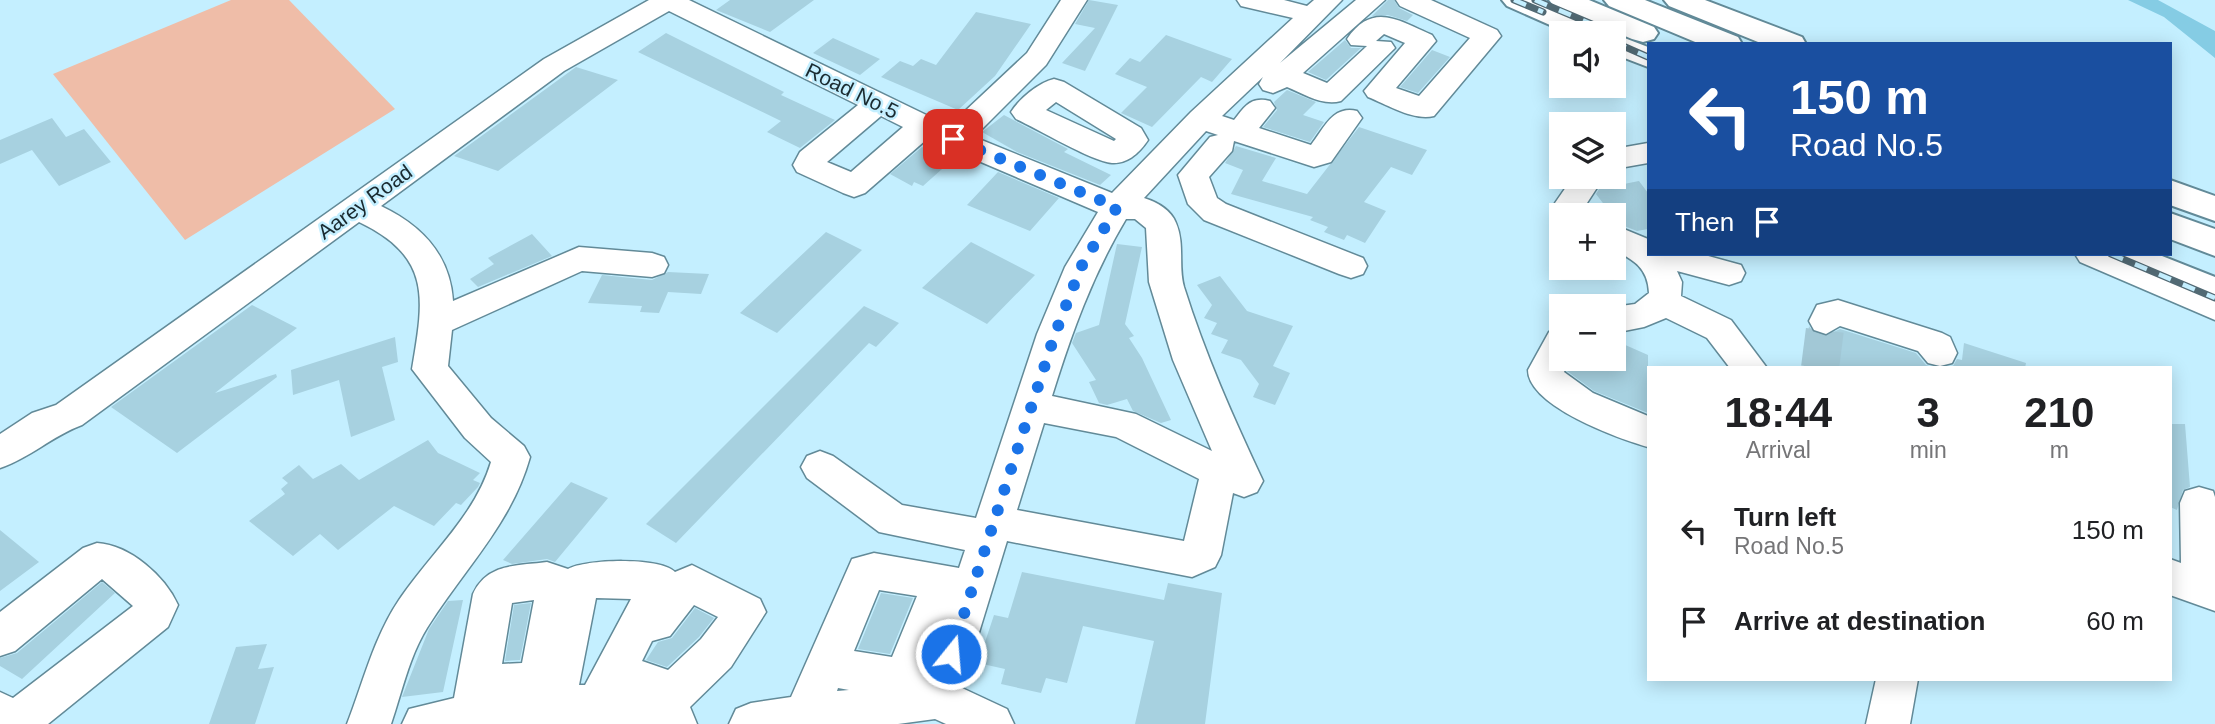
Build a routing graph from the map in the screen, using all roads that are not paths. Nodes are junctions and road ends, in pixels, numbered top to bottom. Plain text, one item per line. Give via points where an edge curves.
1 (668, 0) edge
2 (1074, 0) edge
3 (1250, 0) edge
4 (1372, 0) edge
5 (1409, 0) edge
6 (1517, 0) edge
7 (1564, 0) edge
8 (1619, 0) edge
9 (1679, 0) edge
10 (1565, 21) edge
11 (1338, 25) edge
12 (1663, 42) edge
13 (1722, 42) edge
14 (1786, 42) edge
15 (1626, 48) edge
16 (1647, 58) edge
17 (1269, 83) junction
18 (1016, 102) junction
19 (873, 107) junction
20 (1347, 118) dead end
21 (919, 129) junction
22 (1220, 132) junction
23 (953, 139) junction
24 (1647, 153) edge
25 (1626, 157) edge
26 (1158, 164) junction
27 (1193, 175) junction
28 (2172, 193) edge
29 (1117, 207) junction
30 (358, 208) junction
31 (2215, 209) edge
32 (2172, 226) edge
33 (1626, 241) edge
34 (2215, 243) edge
35 (1647, 251) edge
36 (2172, 252) edge
37 (1653, 256) edge
38 (1665, 256) edge
39 (2096, 256) edge
40 (2127, 256) edge
41 (652, 265) dead end
42 (1351, 266) dead end
43 (2215, 270) edge
44 (1729, 273) dead end
45 (2215, 292) edge
46 (1663, 302) junction
47 (2215, 307) edge
48 (1626, 318) edge
49 (1826, 321) dead end
50 (437, 322) junction
51 (1940, 353) dead end
52 (1549, 364) edge
53 (1748, 366) edge
54 (1031, 406) junction
55 (69, 415) junction
56 (1647, 432) edge
57 (0, 453) edge
58 (820, 467) dead end
59 (0, 473) edge
60 (1244, 481) dead end
61 (2189, 521) edge
62 (991, 529) junction
63 (957, 585) junction
64 (2196, 586) edge
65 (0, 637) edge
66 (825, 666) junction
67 (1896, 681) edge
68 (937, 698) junction
69 (895, 703) edge
70 (0, 713) edge
71 (780, 722) edge
72 (369, 724) edge
73 (992, 724) edge
74 (1888, 724) edge

1 - 19 street, Road No.5
1 - 30 street, Aarey Road via 554,65
2 - 18 street
3 - 11 street
4 - 11 street
5 - 11 street via 1487,36 1423,109 1378,91 1422,40 1385,24
6 - 10 main road
7 - 12 main road
8 - 13 main road
9 - 14 main road
11 - 17 street
11 - 17 street via 1331,94
15 - 16 main road
17 - 22 street
18 - 23 street
18 - 26 street via 1028,113 1114,153 1122,151
19 - 21 street, Road No.5
19 - 21 street via 808,165 854,186
20 - 22 street via 1314,157
21 - 23 street, Road No.5
22 - 26 street
22 - 27 street
23 - 29 street, Road No.5
24 - 25 street
26 - 27 street
26 - 29 street
27 - 42 street via 1204,204 1215,212
28 - 31 main road
29 - 54 street via 1081,267
29 - 60 street, Road No.5 via 1143,209 1160,222 1166,282 1191,360
30 - 50 street via 406,234 434,272
30 - 55 street, Aarey Road
32 - 34 main road
33 - 35 street
36 - 43 main road
37 - 46 street via 1665,282
38 - 44 street
39 - 47 street
40 - 45 main road
41 - 50 street via 579,259
46 - 48 street via 1652,313
46 - 53 street via 1718,329
49 - 51 street via 1829,314 1838,313 1930,342
50 - 72 street via 430,369 478,428 511,457 507,477 485,517 411,617
52 - 56 street via 1546,377 1572,400
54 - 62 street
54 - 62 street via 1123,424 1219,472 1201,555 1192,559
55 - 57 street, Aarey Road via 46,423
55 - 59 street, Aarey Road via 59,432
58 - 62 street via 893,520
61 - 64 street
62 - 63 street
63 - 66 street via 866,572
63 - 68 street
63 - 69 street
65 - 70 street via 97,560 109,561 158,605 154,614 23,716 9,721
66 - 69 street
66 - 71 street
67 - 74 street
68 - 69 street
68 - 73 street
69 - 71 street

